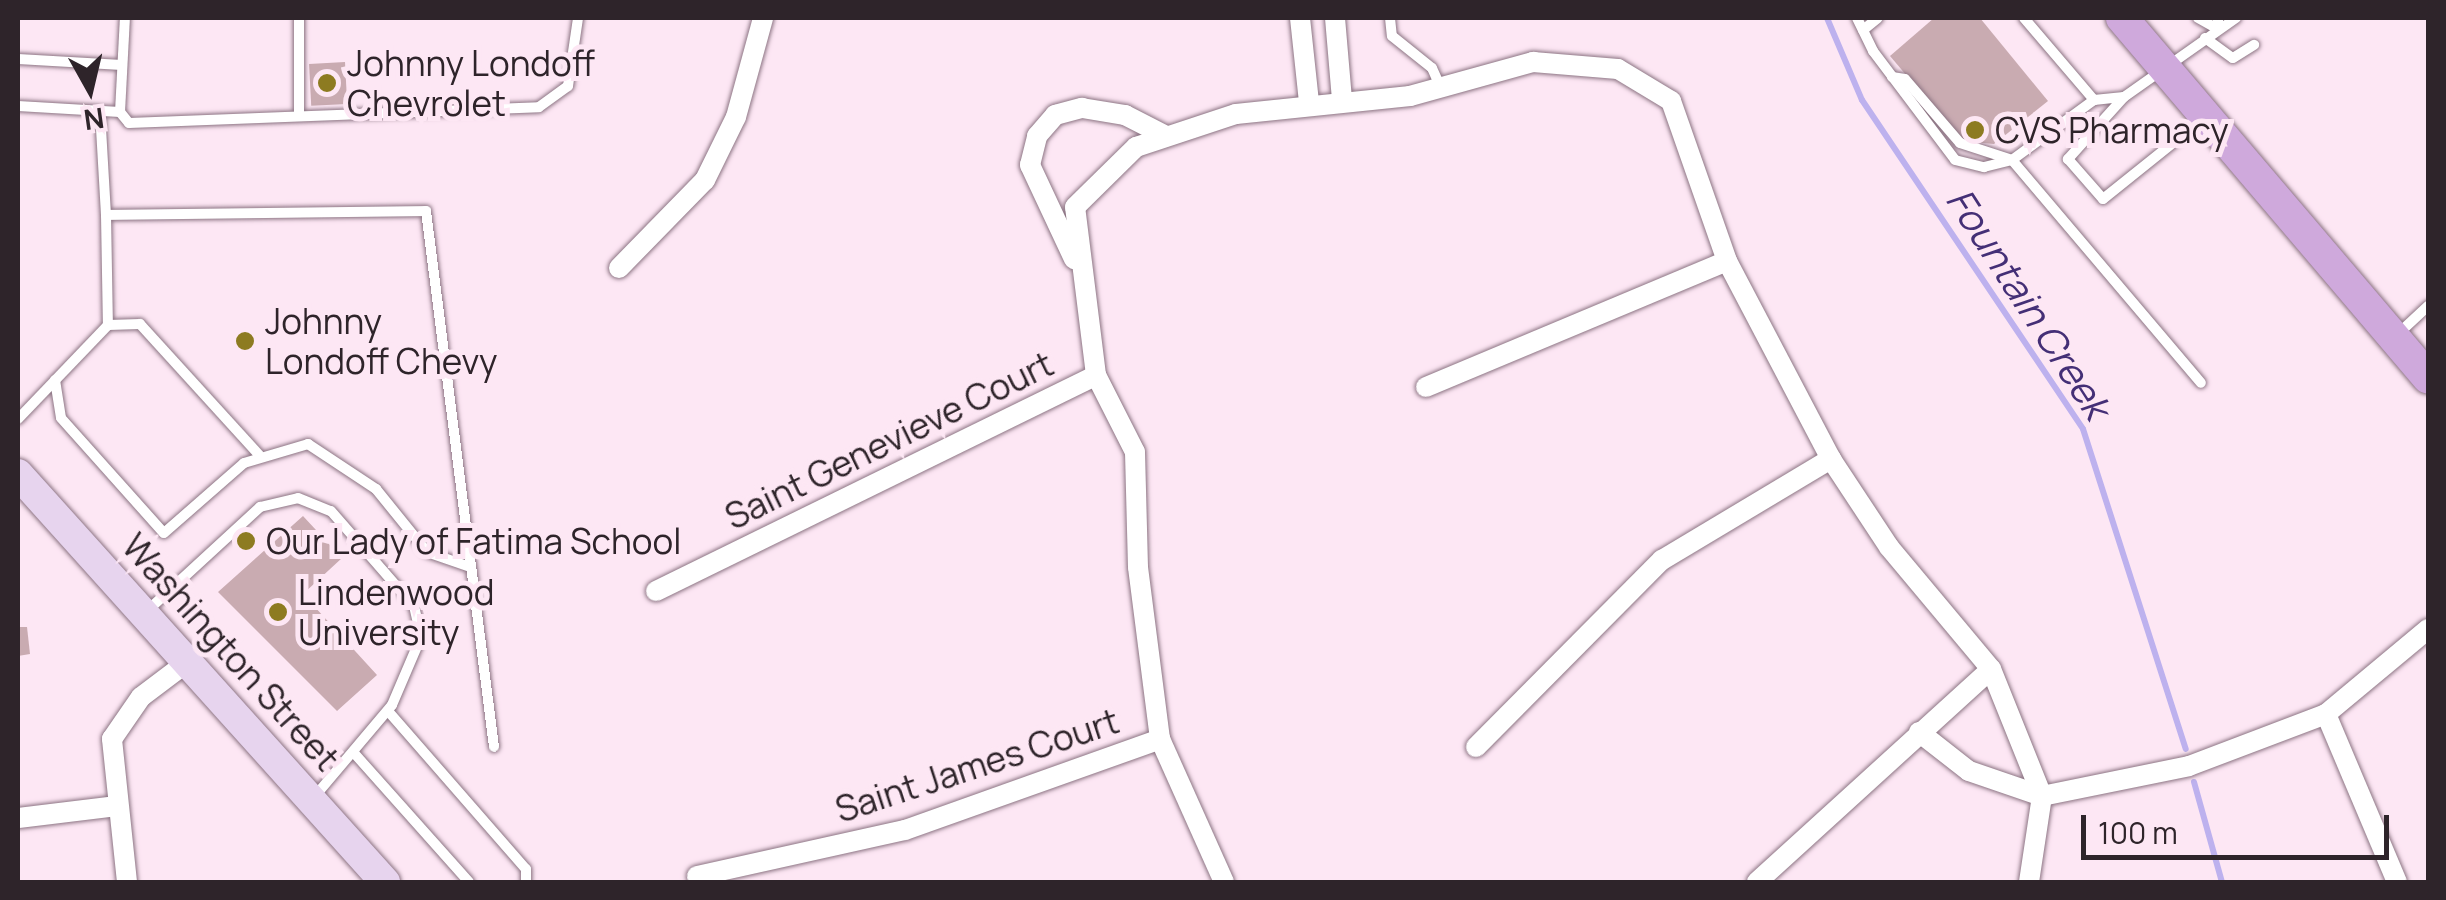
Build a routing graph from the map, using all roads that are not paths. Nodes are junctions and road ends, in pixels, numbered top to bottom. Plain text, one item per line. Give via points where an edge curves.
1 (124, 18) edge
2 (299, 18) edge
3 (578, 18) edge
4 (763, 18) edge
5 (1300, 18) edge
6 (1335, 18) edge
7 (1390, 18) edge
8 (1857, 18) edge
9 (1878, 18) edge
10 (2024, 18) edge
11 (2123, 18) edge
12 (2198, 18) edge
13 (2236, 18) edge
14 (2218, 23) edge
15 (1863, 30) junction
16 (2206, 38) junction
17 (2254, 46) dead end
18 (18, 59) edge
19 (122, 65) junction
20 (2166, 66) junction
21 (1892, 77) junction
22 (1440, 88) junction
23 (2124, 97) junction
24 (1342, 100) junction
25 (2094, 100) junction
26 (1310, 102) junction
27 (18, 106) edge
28 (100, 111) junction
29 (120, 112) junction
30 (2208, 115) junction
31 (299, 116) junction
32 (1166, 136) junction
33 (2012, 160) junction
34 (106, 215) junction
35 (1728, 261) junction
36 (1077, 265) junction
37 (619, 268) dead end
38 (2428, 306) edge
39 (108, 324) junction
40 (2395, 337) junction
41 (1096, 375) junction
42 (2428, 377) edge
43 (55, 380) junction
44 (2201, 382) dead end
45 (1426, 387) dead end
46 (18, 419) edge
47 (258, 455) junction
48 (1830, 459) junction
49 (21, 483) edge
50 (470, 567) junction
51 (656, 591) dead end
52 (146, 612) junction
53 (2428, 630) edge
54 (190, 660) junction
55 (1991, 669) junction
56 (388, 710) junction
57 (2326, 714) junction
58 (1920, 732) junction
59 (1160, 739) junction
60 (1476, 747) dead end
61 (494, 748) dead end
62 (354, 753) junction
63 (2042, 796) junction
64 (313, 798) junction
65 (117, 806) junction
66 (18, 818) edge
67 (697, 876) dead end
68 (127, 882) edge
69 (386, 882) edge
70 (469, 882) edge
71 (526, 882) edge
72 (1224, 882) edge
73 (1758, 882) edge
74 (2030, 882) edge
75 (2397, 882) edge

1 - 19 lane
2 - 31 lane
3 - 31 lane via 568,86 550,104
4 - 37 street via 736,117 705,180
5 - 26 street
6 - 24 street
7 - 22 lane via 1392,36 1432,68
8 - 15 lane
9 - 15 lane
10 - 25 lane
11 - 20 main road
12 - 14 lane
13 - 14 lane
14 - 16 lane
15 - 21 lane
16 - 17 lane via 2233,58
16 - 20 lane
18 - 19 lane
19 - 29 lane
20 - 23 lane
20 - 30 main road
21 - 33 lane via 1905,79 1960,143
21 - 33 lane via 1955,160 1984,167
22 - 24 street
22 - 35 street via 1533,62 1618,68 1671,101
23 - 25 lane
23 - 30 lane via 2068,159 2103,199
24 - 26 street
25 - 33 lane
26 - 32 street
27 - 28 lane
28 - 29 lane
28 - 34 lane
29 - 31 lane via 129,123
30 - 40 main road
32 - 36 street via 1136,147 1075,207
32 - 36 street via 1125,115 1082,108 1055,115 1037,136 1030,165
33 - 44 lane
34 - 39 lane
34 - 50 lane via 426,212
35 - 45 street
35 - 48 street
36 - 41 street
38 - 40 lane
39 - 43 lane
39 - 47 lane via 140,324
40 - 42 main road
41 - 51 street, Saint Genevieve Court
41 - 59 street via 1135,452 1138,566
43 - 46 lane
43 - 47 lane via 62,418 164,533
47 - 50 lane via 308,444 376,489 428,552
48 - 55 street via 1889,547
48 - 60 street via 1662,560
49 - 52 main road, Washington Street
50 - 61 lane
52 - 54 main road, Washington Street
52 - 56 lane via 260,507 314,501 331,511 420,622 419,656
53 - 57 street
54 - 64 main road, Washington Street
54 - 65 street via 118,723 110,754
55 - 58 street
55 - 63 street
56 - 62 lane
56 - 71 lane via 526,869
57 - 63 street via 2188,766
57 - 75 street
58 - 63 street via 1969,771
58 - 73 street
59 - 67 street, Saint James Court via 904,830
59 - 72 street
62 - 64 lane
62 - 70 lane
63 - 74 street
64 - 69 main road, Washington Street
65 - 66 street
65 - 68 street

